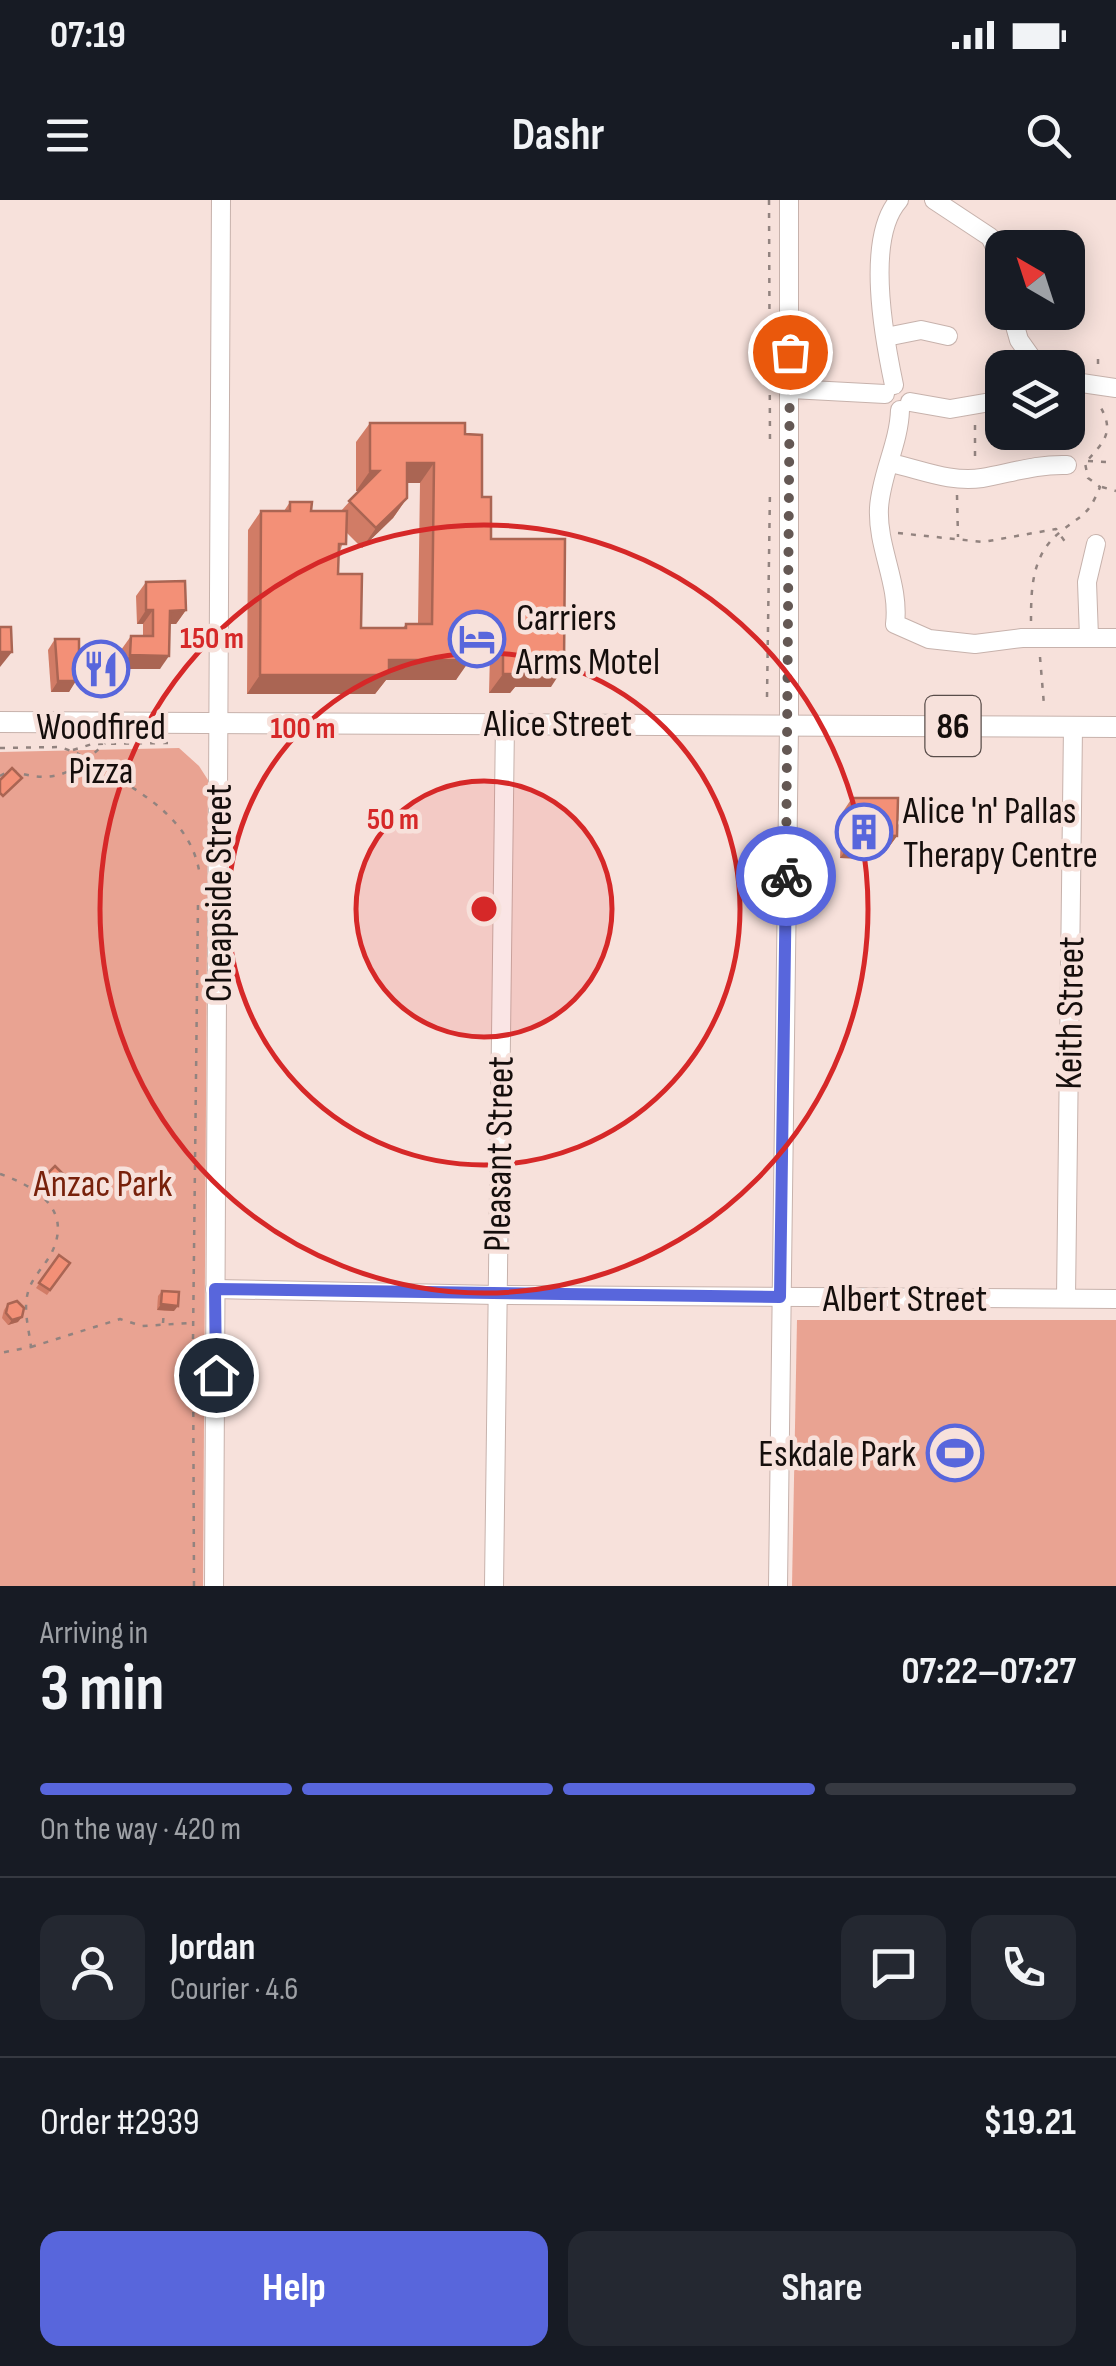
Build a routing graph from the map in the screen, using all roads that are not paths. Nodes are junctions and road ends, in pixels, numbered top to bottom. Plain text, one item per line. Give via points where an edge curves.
1 (221, 200) edge
2 (789, 200) edge
3 (899, 200) edge
4 (934, 200) edge
5 (985, 234) edge
6 (948, 336) dead end
7 (886, 337) junction
8 (1085, 383) edge
9 (1116, 388) edge
10 (790, 389) junction
11 (890, 390) junction
12 (985, 404) edge
13 (905, 406) junction
14 (890, 462) junction
15 (1067, 465) road end
16 (1096, 544) dead end
17 (1089, 637) junction
18 (1116, 638) edge
19 (220, 721) junction
20 (0, 722) edge
21 (505, 722) junction
22 (789, 725) junction
23 (1073, 727) junction
24 (1116, 728) edge
25 (215, 1289) junction
26 (496, 1295) junction
27 (780, 1297) junction
28 (1066, 1298) junction
29 (1116, 1299) edge
30 (214, 1586) edge
31 (494, 1586) edge
32 (778, 1586) edge

1 - 19 street, Cheapside Street
2 - 10 street
3 - 7 street via 879,248
4 - 5 street
6 - 7 street via 921,330
7 - 11 street
8 - 9 street
10 - 11 street
10 - 22 street
11 - 13 street via 888,406
12 - 13 street
13 - 14 street
14 - 15 street via 969,478
14 - 17 street via 881,493 882,531 895,624 975,644
16 - 17 street via 1087,582
17 - 18 street
19 - 20 main road, Alice Street / 86
19 - 21 main road, Alice Street / 86
19 - 25 street, Cheapside Street
21 - 22 main road, Alice Street / 86
21 - 26 street, Pleasant Street
22 - 23 main road, Alice Street / 86
22 - 27 street
23 - 24 main road, Alice Street / 86
23 - 28 street, Keith Street
25 - 26 street, Albert Street
25 - 30 street, Cheapside Street
26 - 27 street, Albert Street
26 - 31 street, Pleasant Street
27 - 28 street, Albert Street
27 - 32 street
28 - 29 street, Albert Street

